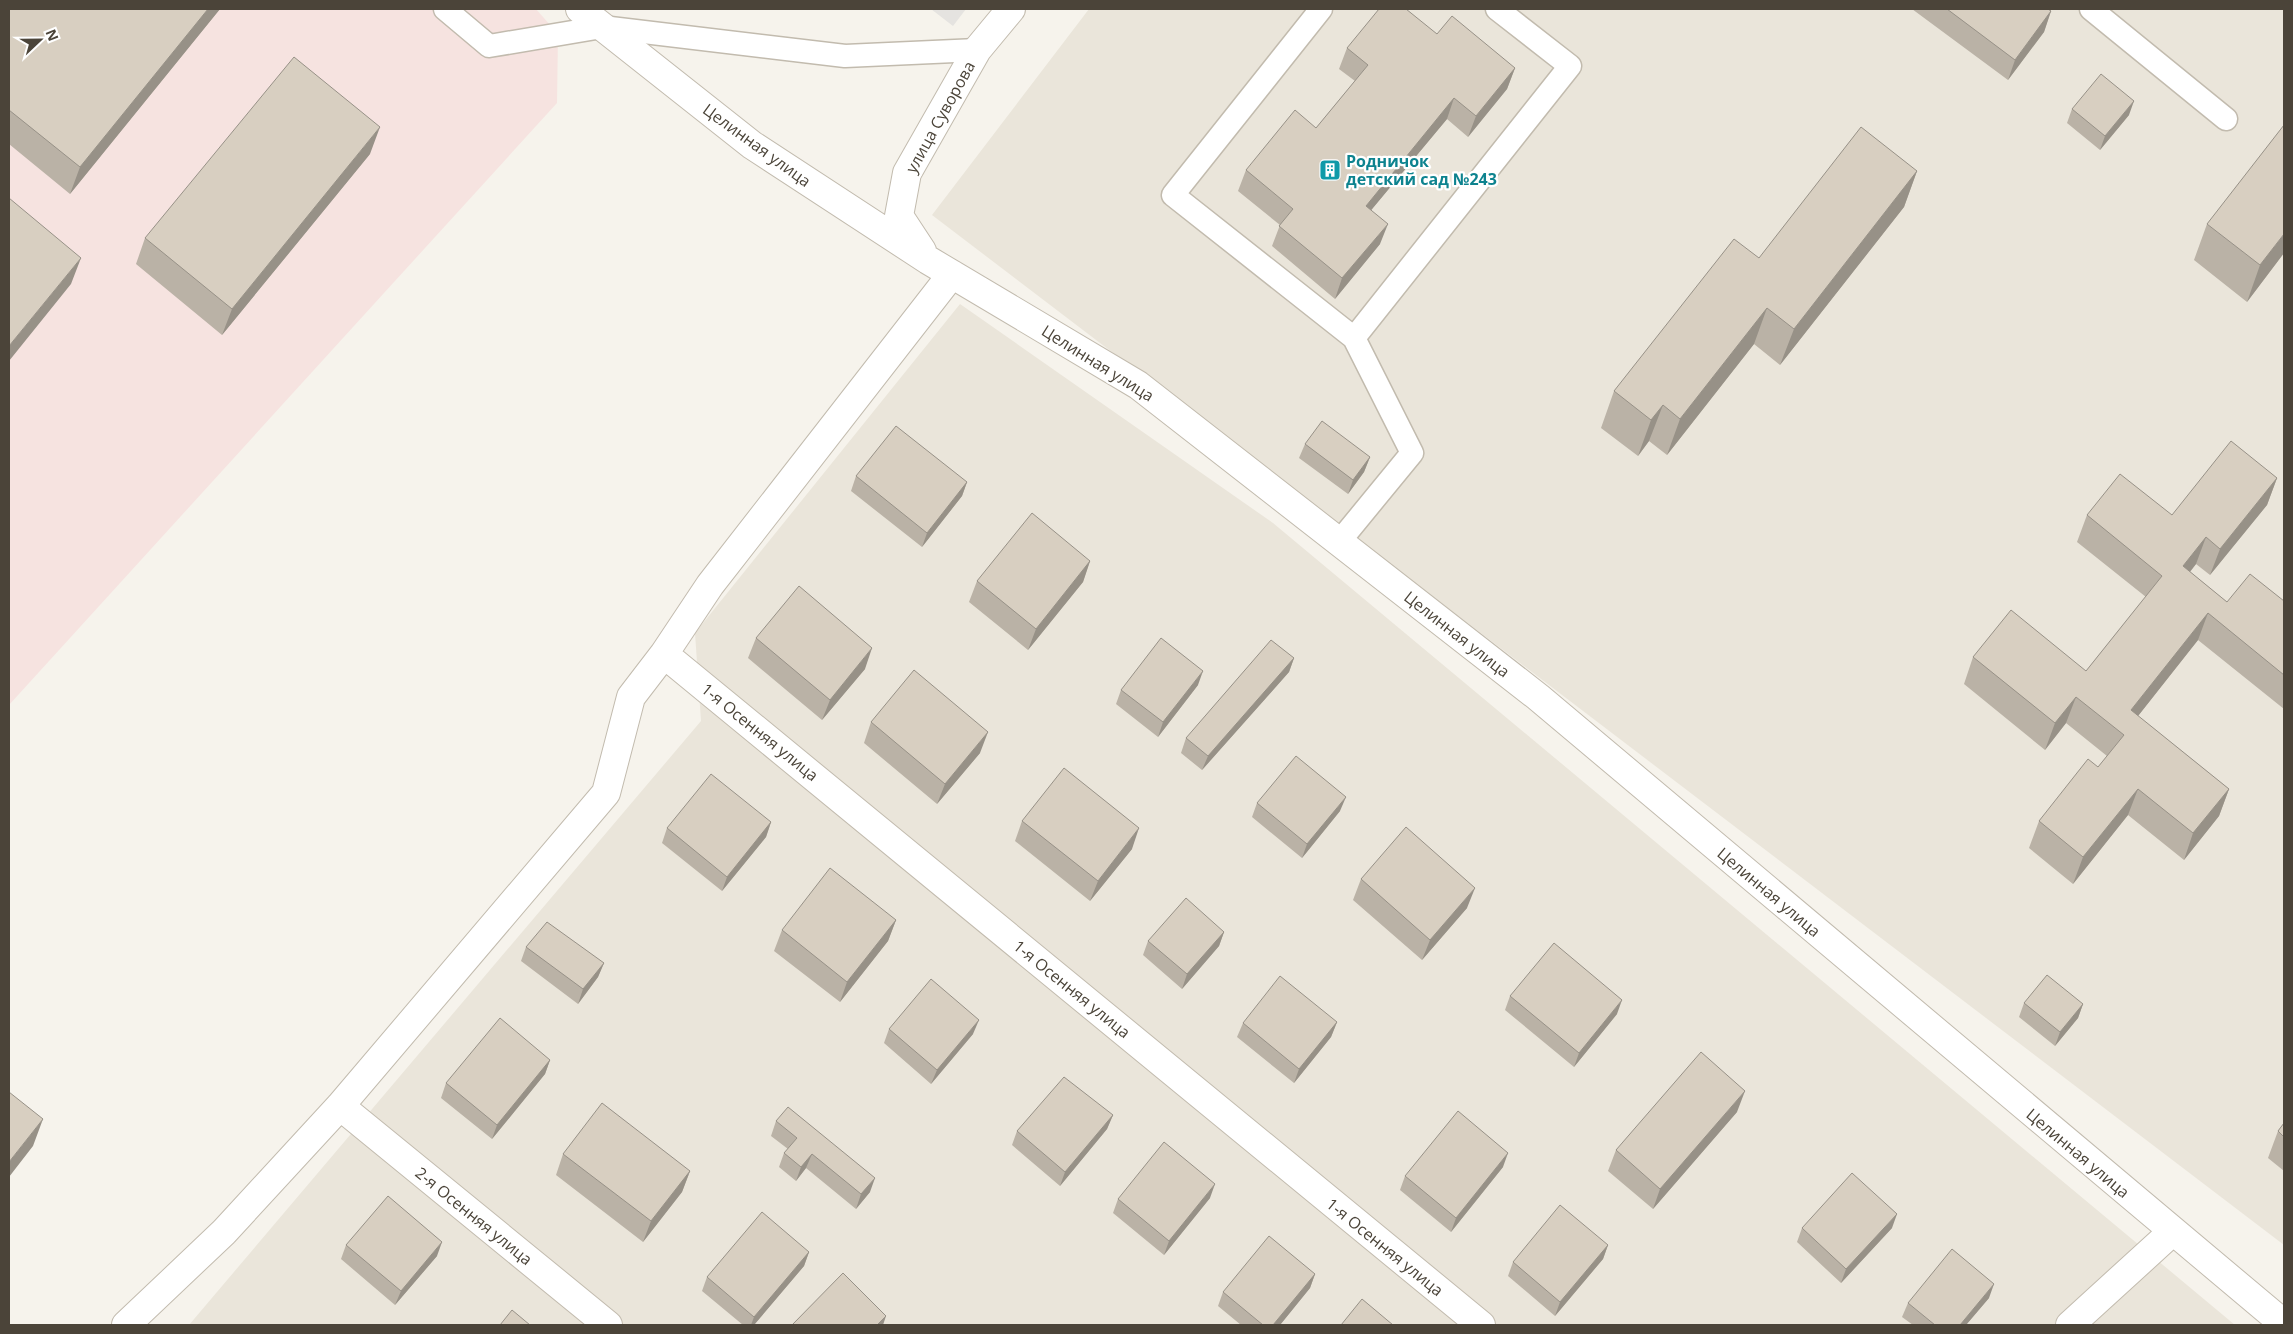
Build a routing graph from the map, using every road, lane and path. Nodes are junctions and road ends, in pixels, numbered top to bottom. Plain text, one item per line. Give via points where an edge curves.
1 (446, 9) edge
2 (580, 9) edge
3 (1011, 9) edge
4 (1321, 9) edge
5 (1497, 9) edge
6 (2090, 9) edge
7 (602, 27) junction
8 (977, 50) junction
9 (2226, 118) dead end
10 (928, 260) junction
11 (952, 274) junction
12 (1354, 338) junction
13 (1339, 542) junction
14 (664, 654) junction
15 (340, 1106) junction
16 (2172, 1232) junction
17 (2284, 1324) edge
18 (126, 1325) edge
19 (608, 1325) edge
20 (1481, 1325) edge
21 (2070, 1325) edge

1 - 7 lane via 489,46
2 - 7 street, Целинная улица
3 - 8 street, улица Суворова
4 - 12 lane via 1173,195
5 - 12 lane via 1570,66
6 - 9 lane
7 - 8 lane via 845,56
7 - 10 street, Целинная улица via 752,145
8 - 10 street, улица Суворова via 908,172 899,216
10 - 11 street, Целинная улица
11 - 13 street, Целинная улица via 1138,385
11 - 14 street via 710,585
12 - 13 lane via 1412,453
13 - 16 street, Целинная улица via 1538,697
14 - 15 street via 631,697 606,794
14 - 20 street, 1-я Осенняя улица
15 - 18 street via 224,1232
15 - 19 street, 2-я Осенняя улица
16 - 17 street, Целинная улица
16 - 21 street

